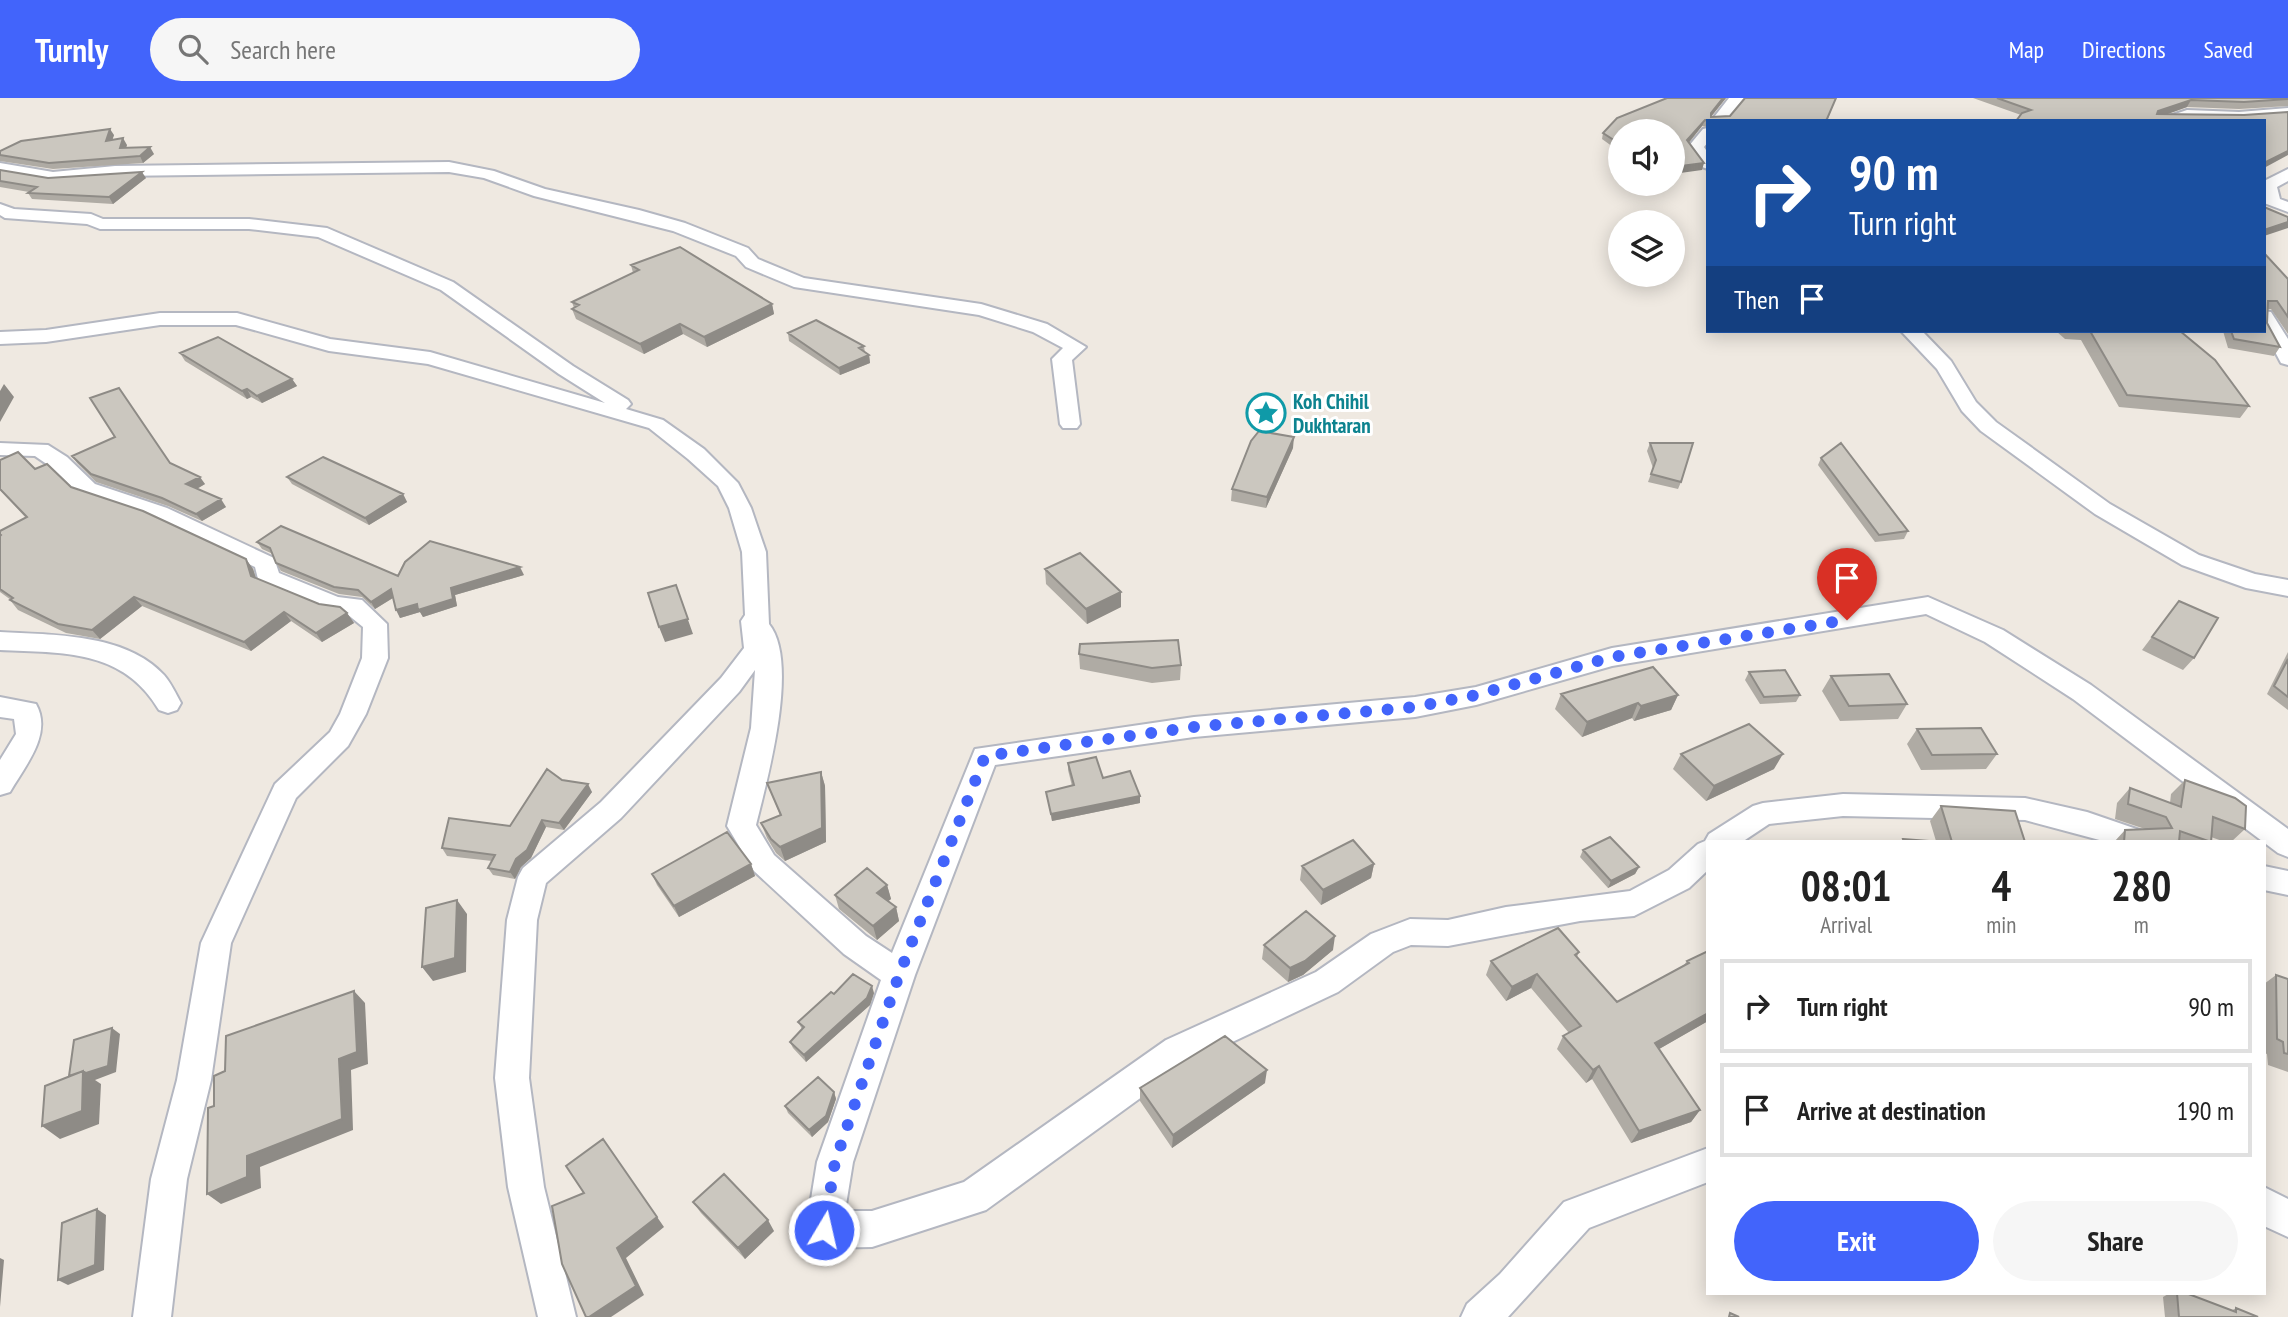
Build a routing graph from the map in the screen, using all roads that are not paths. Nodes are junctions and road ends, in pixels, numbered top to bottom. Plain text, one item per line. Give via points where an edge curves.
1 (1737, 98) edge
2 (2179, 98) edge
3 (2288, 112) edge
4 (2187, 114) junction
5 (1720, 119) edge
6 (2169, 119) edge
7 (1706, 134) edge
8 (1706, 162) edge
9 (0, 168) edge
10 (2288, 174) edge
11 (2283, 204) edge
12 (0, 209) edge
13 (2266, 319) edge
14 (1912, 333) edge
15 (0, 338) edge
16 (2288, 359) edge
17 (656, 424) junction
18 (1070, 424) dead end
19 (0, 449) edge
20 (26, 449) junction
21 (0, 467) edge
22 (2288, 588) edge
23 (758, 621) junction
24 (0, 641) edge
25 (169, 704) dead end
26 (0, 707) edge
27 (0, 784) edge
28 (1722, 840) edge
29 (2135, 840) edge
30 (2288, 845) edge
31 (1706, 854) edge
32 (2266, 878) edge
33 (2288, 883) edge
34 (899, 975) junction
35 (1706, 1166) edge
36 (2266, 1206) edge
37 (2288, 1219) edge
38 (152, 1317) edge
39 (557, 1317) edge
40 (1480, 1317) edge

1 - 5 street
2 - 4 street
3 - 4 street
4 - 6 street
7 - 8 street via 1696,147
9 - 18 street via 53,177 115,171 396,166 449,167 488,174 540,193 679,227 742,252 752,263 800,283 981,310 1040,328 1076,347 1062,359
10 - 11 street via 2269,185
12 - 17 street via 11,214 92,219 100,224 250,224 321,232 447,286 566,370
13 - 16 street
14 - 22 street via 1952,376 1970,409 2000,436 2100,507 2210,570
15 - 17 street via 160,319 237,319 329,345 430,358
17 - 23 street via 727,483 740,508 754,552
19 - 20 street
20 - 21 street
20 - 38 street via 40,450 59,462 87,489 159,513 266,563 267,577 335,605 353,606 375,624 375,658 353,714 339,739 285,792 216,943 194,1080 169,1179
23 - 34 street via 768,653 769,688 741,827 764,863 855,945
23 - 39 street via 753,621 757,649 730,685 611,810 533,877 522,920 512,1078 526,1187
24 - 25 street via 72,646 122,659 144,672
26 - 27 street via 27,710 29,736
28 - 29 street via 1763,814 1843,806 2025,809
30 - 34 street via 2082,692 1994,636 1928,605 1612,657 1415,707 1194,727 985,756
31 - 34 street via 1679,878 1634,903 1518,918 1448,933 1410,932 1382,943 1327,982 1178,1051 973,1196 872,1229 824,1230 835,1162
32 - 33 street
35 - 40 street via 1577,1215
36 - 37 street

